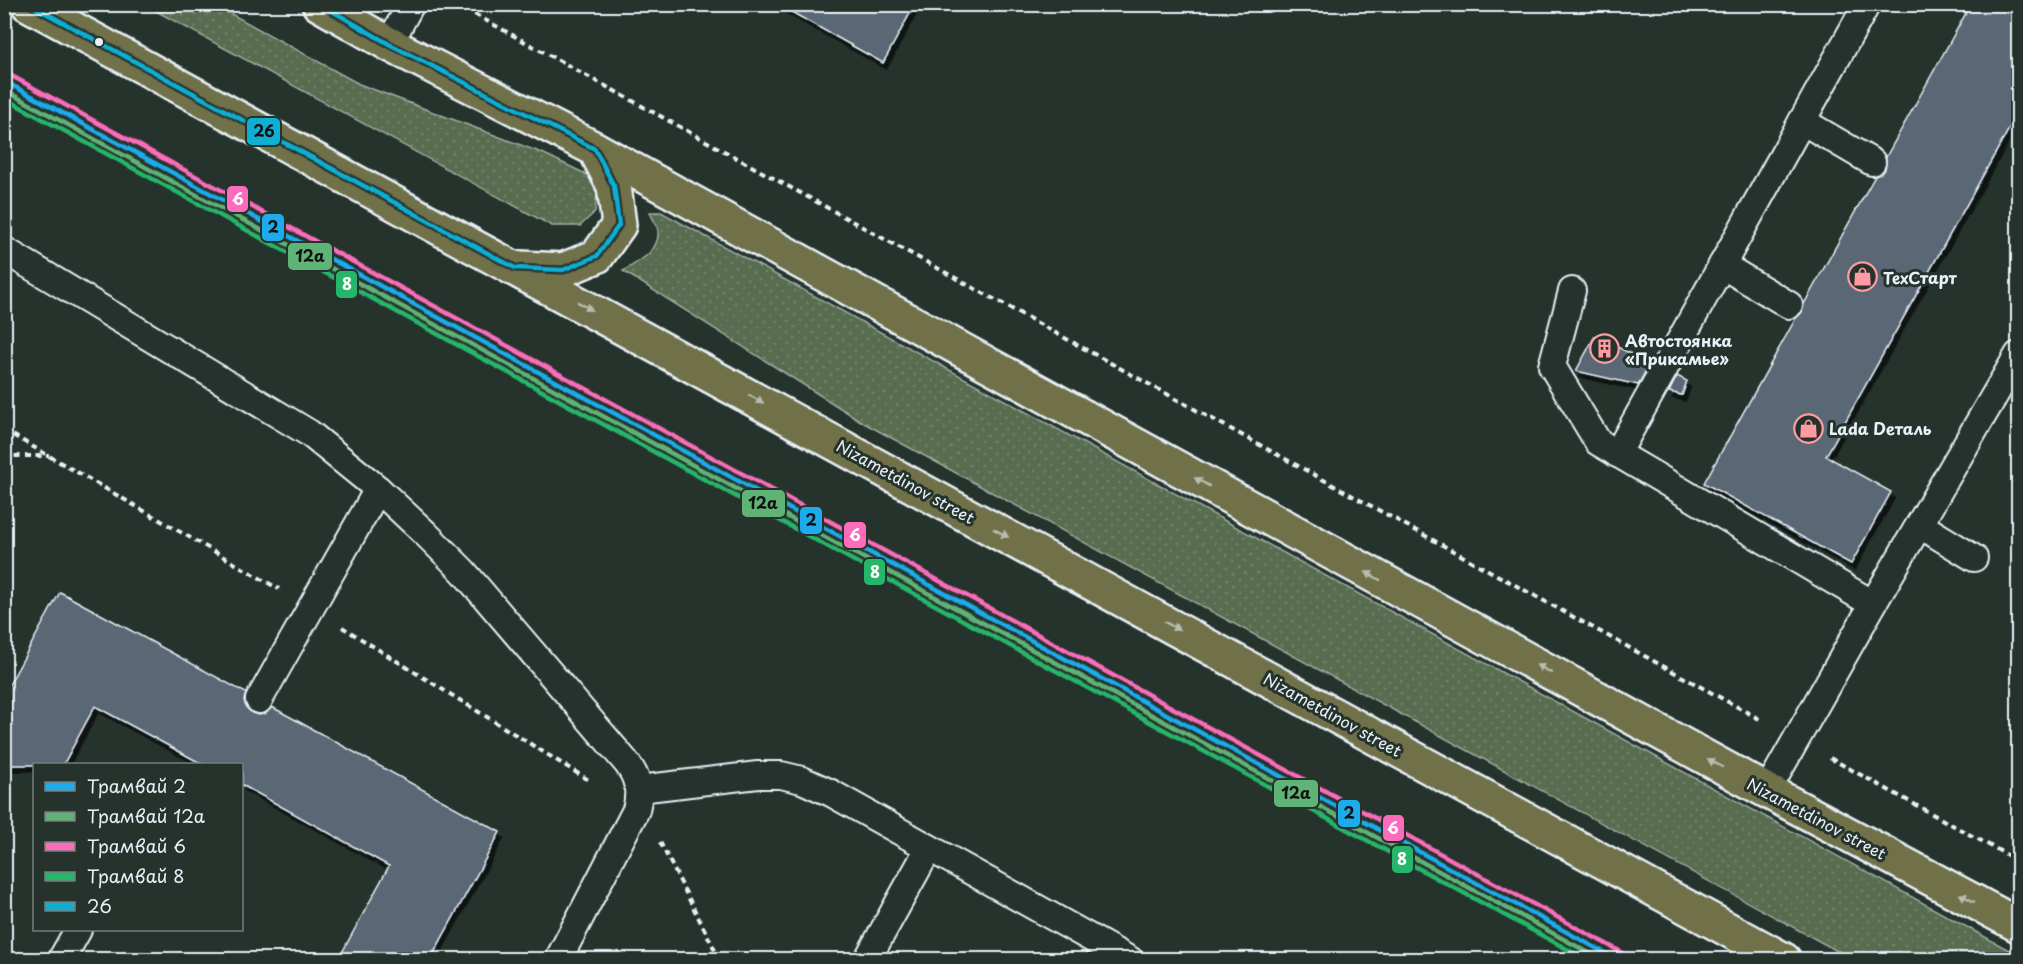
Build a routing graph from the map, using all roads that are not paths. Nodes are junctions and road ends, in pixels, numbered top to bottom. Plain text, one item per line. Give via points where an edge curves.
1 (28, 4) edge
2 (319, 4) edge
3 (411, 4) edge
4 (1867, 4) edge
5 (389, 44) junction
6 (1802, 121) junction
7 (595, 149) junction
8 (1872, 162) dead end
9 (4, 250) edge
10 (1722, 265) junction
11 (515, 268) junction
12 (1572, 291) dead end
13 (1789, 305) dead end
14 (2019, 356) edge
15 (1617, 454) junction
16 (378, 489) junction
17 (1920, 525) junction
18 (1974, 558) dead end
19 (1873, 604) junction
20 (259, 700) dead end
21 (1767, 791) junction
22 (637, 800) junction
23 (929, 848) junction
24 (2019, 925) edge
25 (77, 931) edge
26 (61, 960) edge
27 (558, 960) edge
28 (867, 960) edge
29 (1131, 960) edge
30 (1784, 960) edge

1 - 11 main road, Nizametdinov street
2 - 5 main road, Nizametdinov street
3 - 5 lane
4 - 6 lane
5 - 7 main road, Nizametdinov street
6 - 8 lane
6 - 10 lane
7 - 11 main road via 614,186 620,225 597,256 563,270
21 -> 7 main road, Nizametdinov street
9 - 16 lane via 309,433
10 - 13 lane
10 - 15 lane
11 -> 30 main road, Nizametdinov street
12 - 15 lane via 1552,366 1598,442
14 - 17 lane
15 - 19 lane
16 - 20 lane
16 - 22 lane via 463,571 626,762 633,771
17 - 18 lane
17 - 19 lane
19 - 21 lane
24 -> 21 main road, Nizametdinov street
22 - 23 lane via 758,776 781,776 831,793
22 - 27 lane
23 - 28 lane
23 - 29 lane
25 - 26 lane

